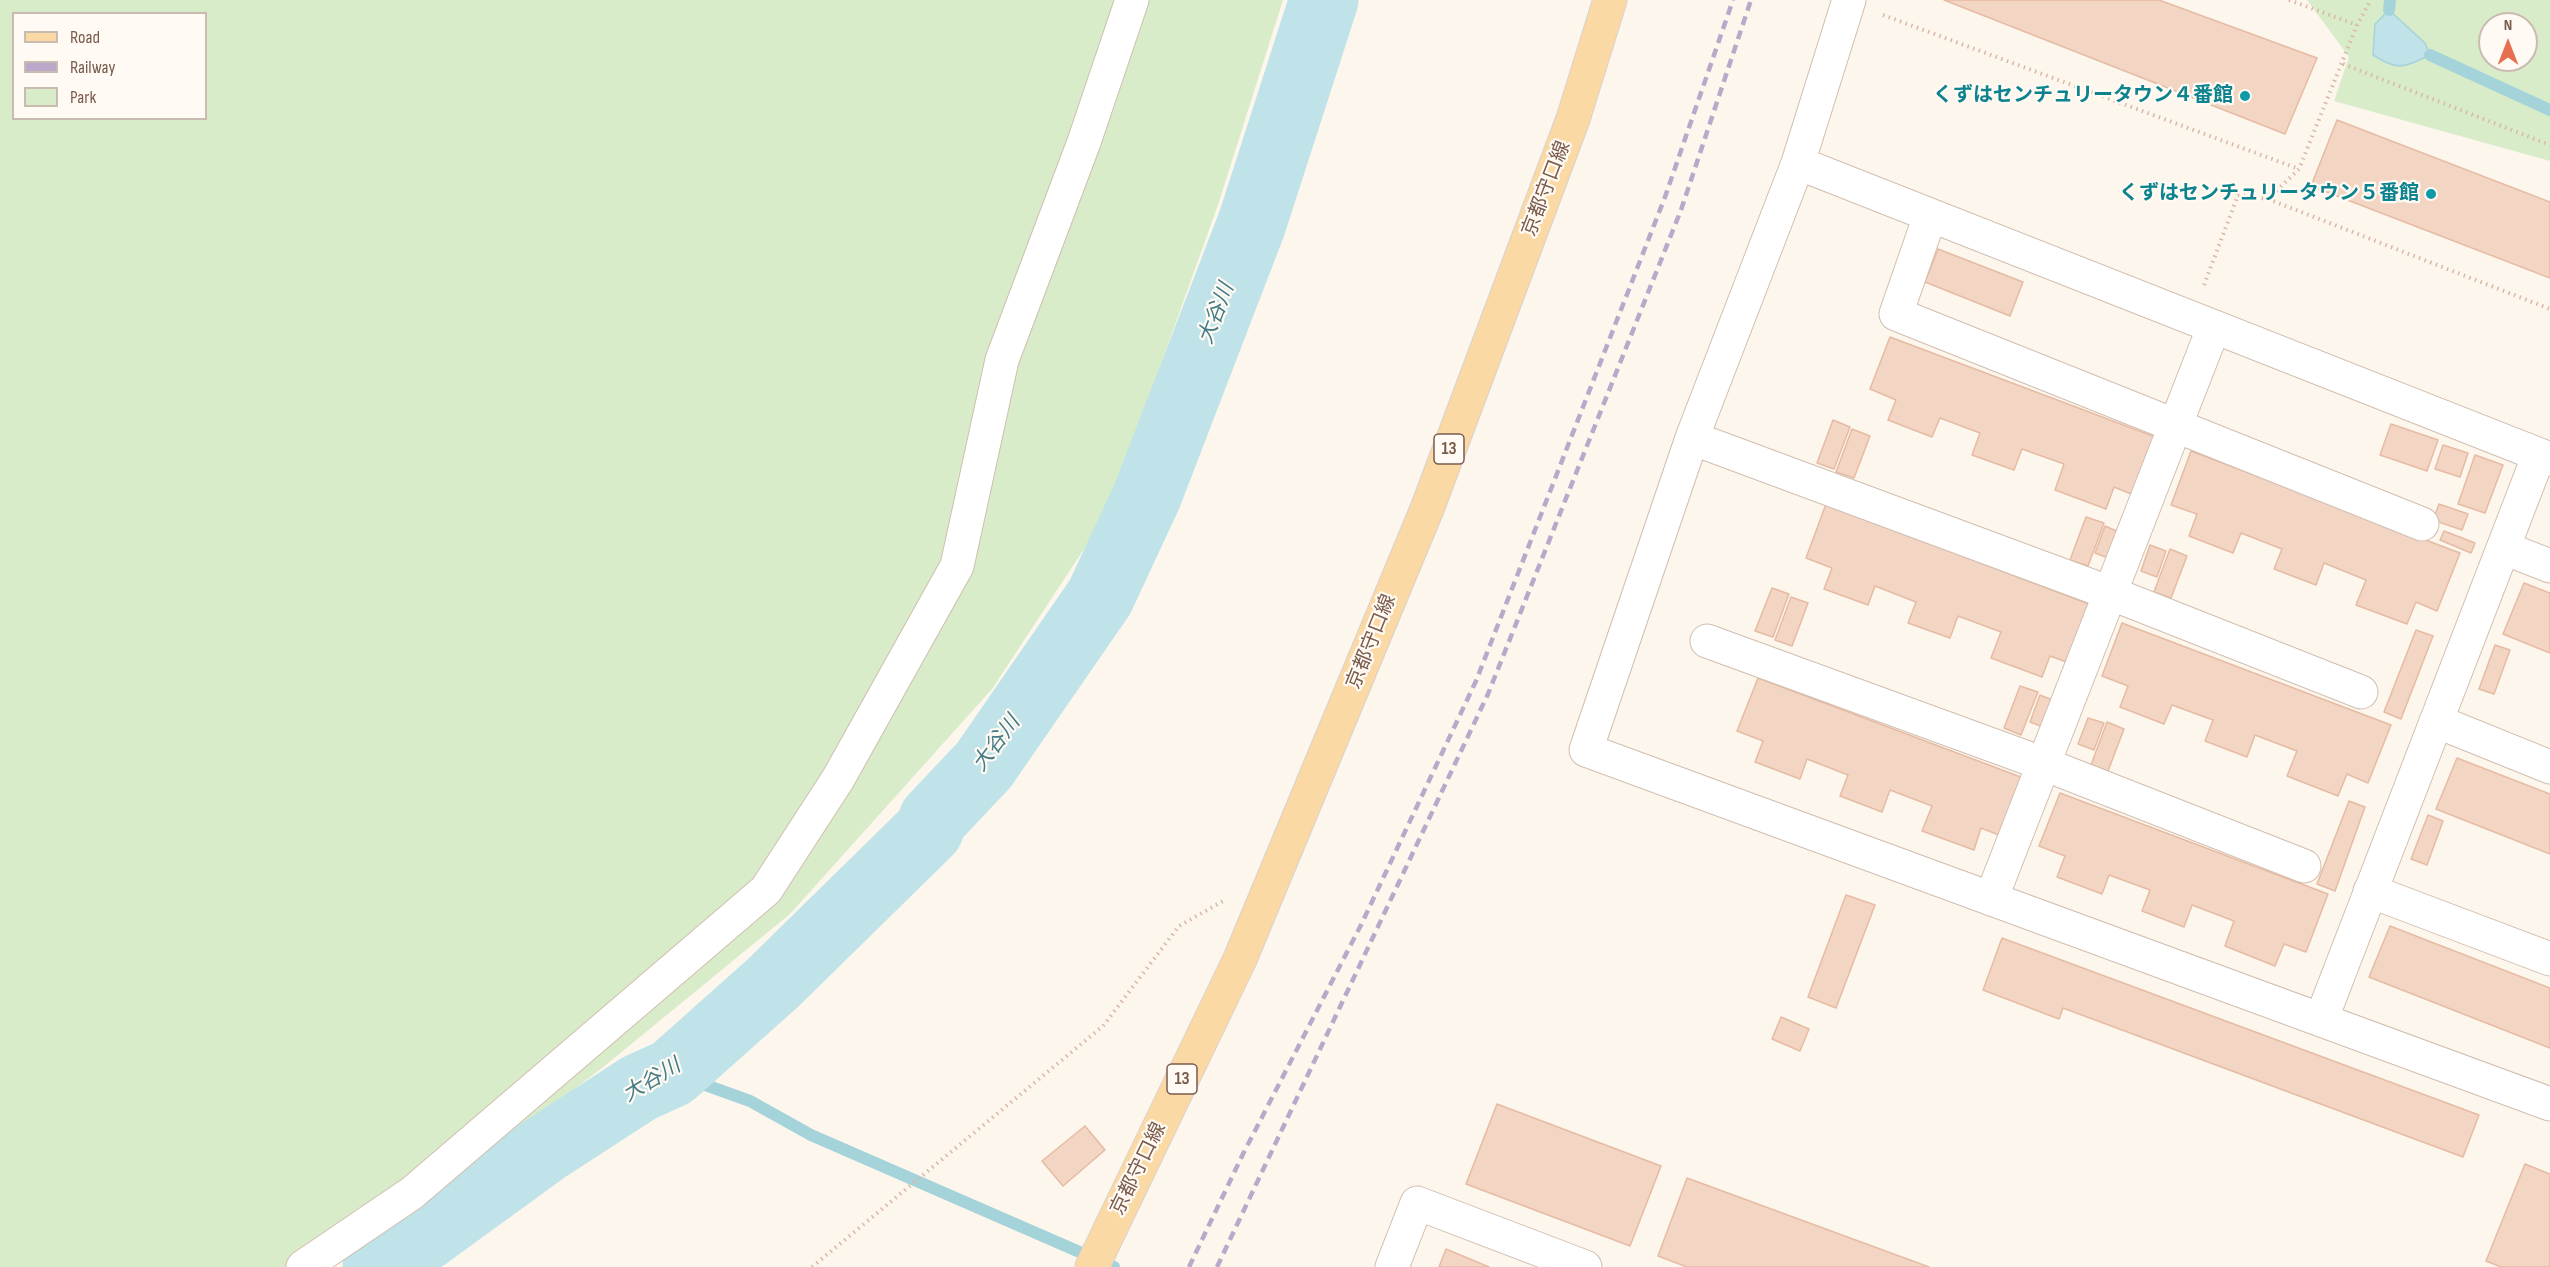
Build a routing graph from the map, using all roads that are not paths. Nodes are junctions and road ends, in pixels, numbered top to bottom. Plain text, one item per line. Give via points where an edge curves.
1 (1132, 0) edge
2 (1610, 0) edge
3 (1849, 1) edge
4 (1798, 163) junction
5 (1930, 216) junction
6 (2202, 324) junction
7 (2175, 425) junction
8 (1692, 438) junction
9 (2545, 457) edge
10 (2422, 524) dead end
11 (2504, 548) junction
12 (2550, 566) edge
13 (2110, 593) junction
14 (1707, 641) dead end
15 (2361, 692) dead end
16 (2436, 721) junction
17 (2044, 764) junction
18 (2550, 767) edge
19 (2304, 866) dead end
20 (2370, 891) junction
21 (1991, 899) junction
22 (2550, 959) edge
23 (2320, 1020) junction
24 (2550, 1104) edge
25 (303, 1267) edge
26 (1092, 1267) edge
27 (1392, 1267) edge
28 (1585, 1267) edge

1 - 25 street via 1084,142 1002,360 957,566 838,779 766,890 412,1193
2 - 26 main road, 京都守口線 / 13 via 1573,119 1427,509 1270,891
3 - 4 street
4 - 5 street
4 - 8 street
5 - 6 street
5 - 7 street via 1896,314
6 - 7 street
6 - 9 street
7 - 10 street
7 - 13 street
8 - 13 street
8 - 21 street via 1586,750
9 - 11 street
11 - 12 street
11 - 16 street
13 - 15 street
13 - 17 street
14 - 17 street
16 - 18 street
16 - 20 street
17 - 19 street
17 - 21 street
20 - 22 street
20 - 23 street
21 - 23 street
23 - 24 street
27 - 28 street via 1417,1203

